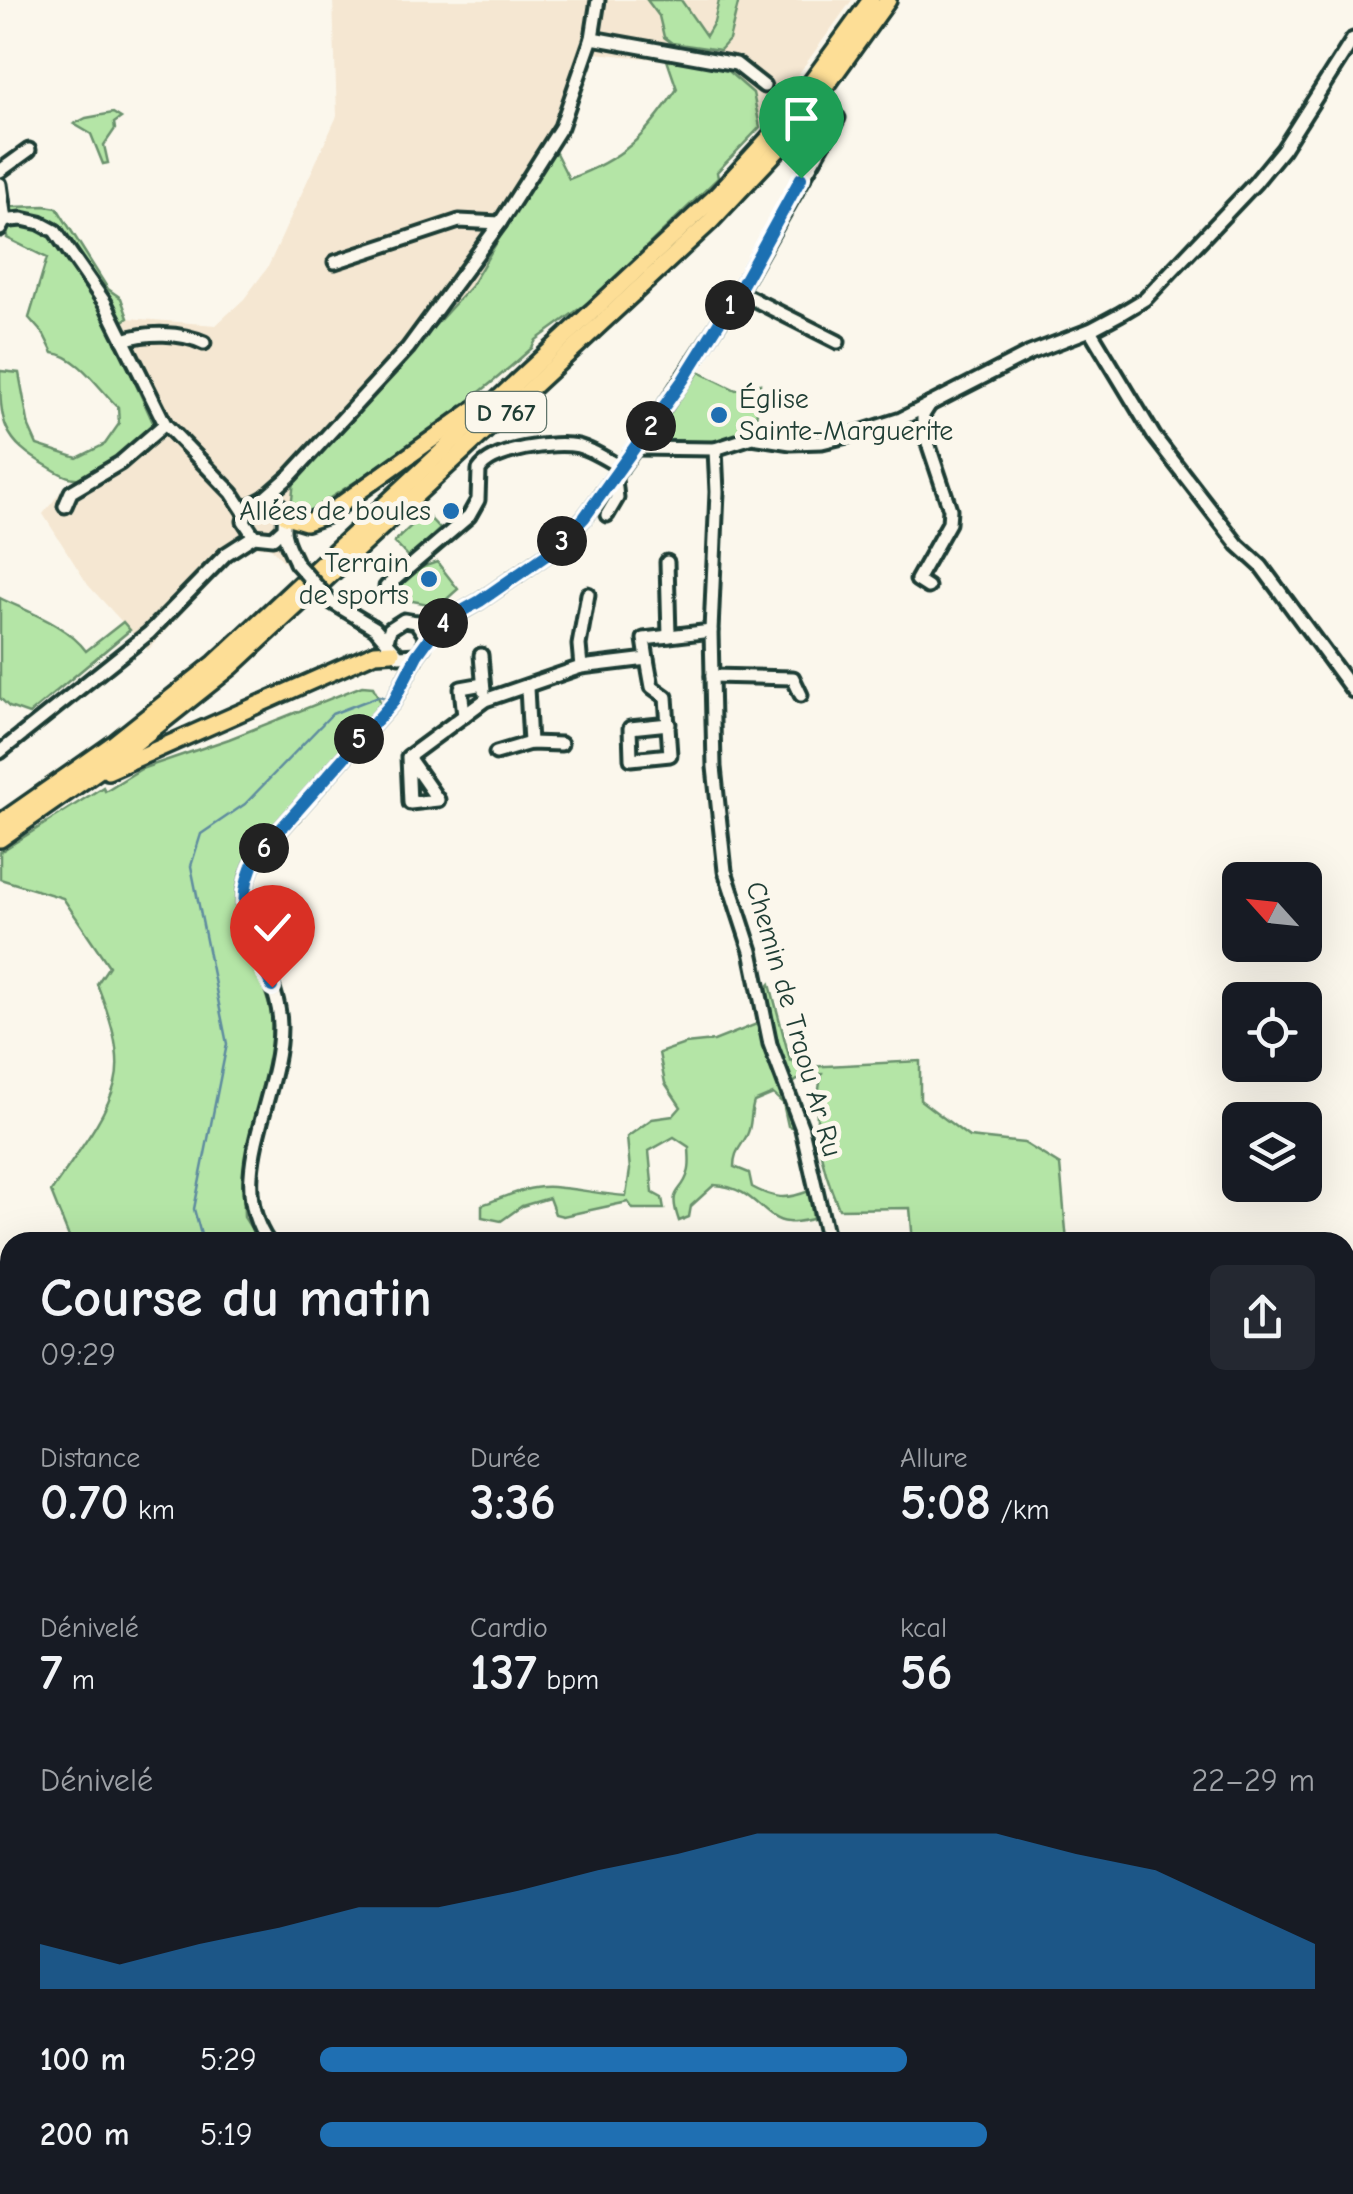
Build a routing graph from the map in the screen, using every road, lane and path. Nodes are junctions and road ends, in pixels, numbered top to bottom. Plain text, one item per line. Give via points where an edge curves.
1 (598, 0) edge
2 (871, 0) edge
3 (888, 0) edge
4 (592, 38) junction
5 (1353, 39) edge
6 (764, 86) dead end
7 (838, 118) dead end
8 (29, 150) dead end
9 (0, 171) edge
10 (0, 184) edge
11 (2, 223) edge
12 (500, 223) junction
13 (336, 262) dead end
14 (738, 292) junction
15 (1090, 330) junction
16 (123, 340) junction
17 (838, 342) dead end
18 (204, 343) dead end
19 (528, 371) junction
20 (930, 404) junction
21 (164, 424) junction
22 (636, 448) junction
23 (714, 450) junction
24 (618, 473) junction
25 (290, 476) junction
26 (232, 493) junction
27 (262, 499) junction
28 (65, 506) dead end
29 (608, 515) dead end
30 (283, 516) junction
31 (245, 517) junction
32 (256, 538) junction
33 (226, 554) junction
34 (667, 562) dead end
35 (296, 563) junction
36 (386, 587) dead end
37 (928, 588) dead end
38 (588, 594) dead end
39 (446, 620) junction
40 (398, 622) junction
41 (416, 622) junction
42 (368, 623) junction
43 (712, 631) junction
44 (669, 636) junction
45 (393, 649) junction
46 (420, 650) junction
47 (481, 656) dead end
48 (647, 659) junction
49 (580, 667) junction
50 (712, 676) junction
51 (405, 682) junction
52 (484, 684) junction
53 (526, 688) junction
54 (1353, 691) edge
55 (801, 695) dead end
56 (485, 700) junction
57 (464, 716) junction
58 (669, 724) dead end
59 (530, 743) junction
60 (561, 744) dead end
61 (0, 752) edge
62 (496, 753) dead end
63 (408, 757) dead end
64 (81, 782) junction
65 (0, 823) edge
66 (0, 839) edge
67 (262, 1232) edge
68 (826, 1232) edge

1 - 4 street
2 - 19 highway, D 767 via 752,158
3 - 64 highway, D 767 via 788,139 710,222 231,667
4 - 6 street via 736,64
4 - 12 street via 560,127
5 - 15 street via 1255,183 1145,299
7 - 14 street
8 - 9 street
10 - 11 street
11 - 16 street via 22,219 55,231
12 - 13 street via 459,221
12 - 25 street via 408,348
14 - 17 street
14 - 22 street
15 - 20 street
15 - 54 street via 1154,436 1238,545 1262,566
16 - 18 street via 140,334
16 - 21 street
19 - 30 highway, D 767 via 326,515 306,522
19 - 65 highway, D 767 via 215,663
20 - 23 street via 822,442 752,438
20 - 37 street via 924,428 950,509 917,580
21 - 26 street
21 - 28 street via 120,463 70,492
22 - 23 street
22 - 24 street
23 - 43 street, Chemin de Traou Ar Ru
24 - 29 street
24 - 36 street via 590,450 566,444 486,461 469,516
24 - 39 street via 555,549
25 - 27 street
25 - 30 street
26 - 27 street
26 - 31 street
27 - 30 street
27 - 31 street
30 - 32 street via 273,538
30 - 35 street
31 - 32 street
31 - 33 street
32 - 33 street
32 - 35 street
33 - 61 street via 149,633
34 - 44 street
35 - 42 street, bridge via 330,601
38 - 49 street
39 - 41 street
39 - 46 street
40 - 41 street
40 - 42 street
40 - 45 street via 390,629
41 - 46 street via 425,635
42 - 45 street
43 - 44 street
43 - 50 street, Chemin de Traou Ar Ru
44 - 48 street via 644,639
45 - 46 street
45 - 51 street
45 - 64 highway
46 - 51 street
47 - 52 street
48 - 49 street
48 - 58 street via 652,687 666,697
49 - 53 street
50 - 55 street via 793,678
50 - 68 street, Chemin de Traou Ar Ru via 725,871
51 - 67 street via 257,856 244,886 246,924 280,1017 274,1077 249,1174 253,1218
52 - 56 street
52 - 57 street via 461,688
53 - 56 street
53 - 59 street
56 - 57 street
57 - 63 street
59 - 60 street
59 - 62 street
64 - 66 highway, D 767

